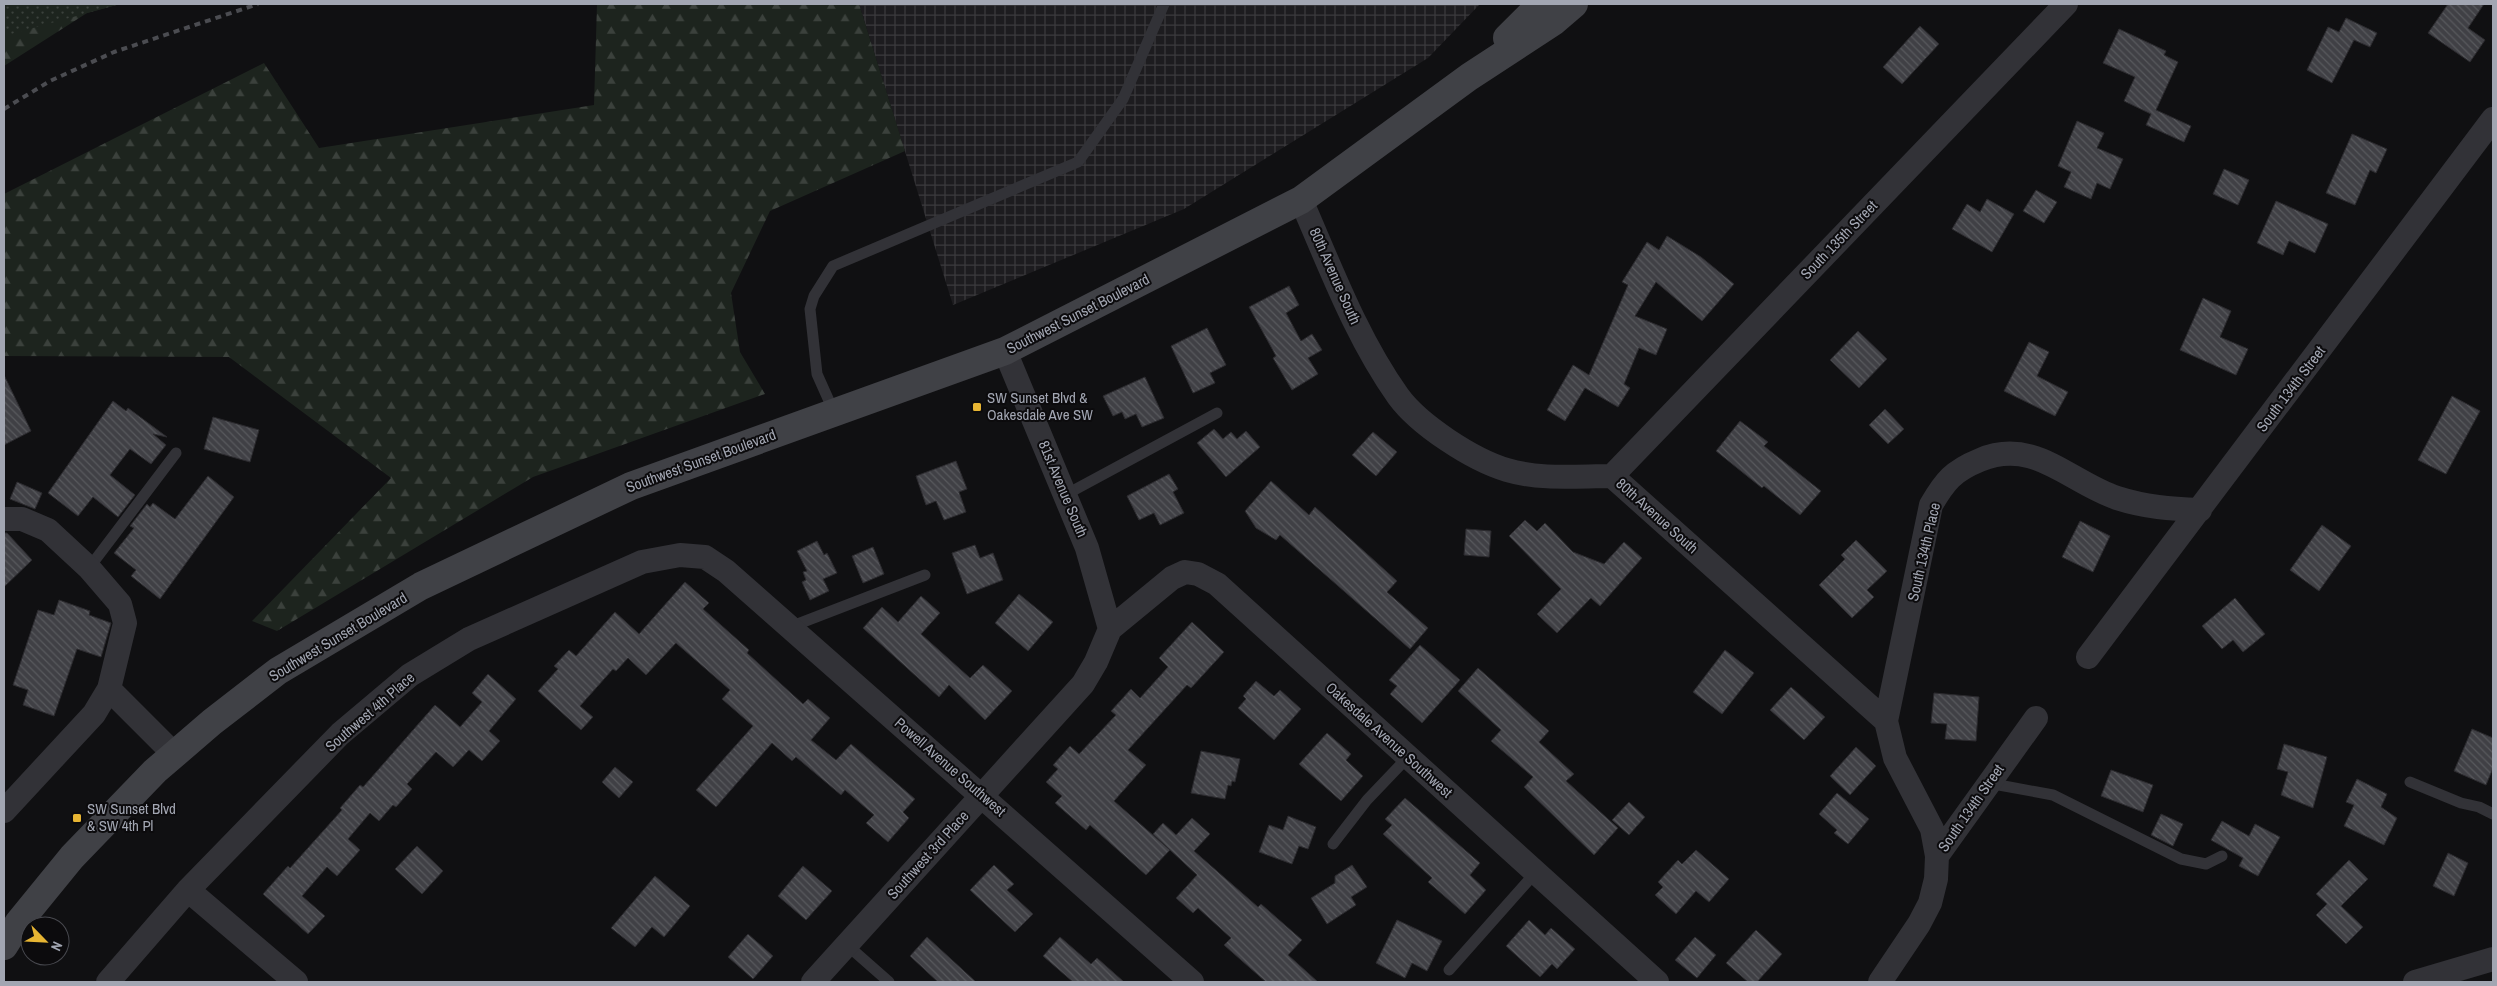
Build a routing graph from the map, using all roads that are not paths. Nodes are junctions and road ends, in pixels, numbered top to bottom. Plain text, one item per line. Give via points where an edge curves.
1 (1164, 4) edge
2 (1541, 4) edge
3 (1574, 4) edge
4 (2066, 4) edge
5 (1469, 77) junction
6 (2493, 119) edge
7 (1301, 200) junction
8 (1005, 351) junction
9 (834, 412) junction
10 (1217, 413) dead end
11 (176, 452) dead end
12 (1612, 476) junction
13 (1065, 495) junction
14 (2200, 510) junction
15 (4, 518) edge
16 (705, 557) joint
17 (89, 568) junction
18 (925, 575) dead end
19 (790, 627) junction
20 (1110, 629) junction
21 (2088, 658) dead end
22 (109, 689) junction
23 (2036, 718) dead end
24 (1886, 721) junction
25 (175, 754) junction
26 (1408, 757) junction
27 (2410, 782) dead end
28 (1988, 783) junction
29 (982, 795) junction
30 (4, 811) edge
31 (2493, 814) edge
32 (1332, 844) dead end
33 (1937, 856) junction
34 (2222, 856) dead end
35 (1536, 872) junction
36 (188, 890) junction
37 (847, 945) junction
38 (4, 946) edge
39 (2493, 960) edge
40 (1449, 970) dead end
41 (108, 982) edge
42 (296, 982) edge
43 (813, 982) edge
44 (890, 982) edge
45 (1192, 982) edge
46 (1658, 982) edge
47 (1880, 982) edge
48 (2415, 982) edge

1 - 9 lane via 1123,99 1078,162 833,266 814,296 810,309 817,374
2 - 5 main road, Southwest Sunset Boulevard
3 - 5 main road, Southwest Sunset Boulevard via 1553,22
4 - 12 street, South 135th Street
5 - 7 main road, Southwest Sunset Boulevard
6 - 14 street, South 134th Street
7 - 8 main road, Southwest Sunset Boulevard
7 - 12 street, 80th Avenue South via 1365,344 1399,398 1434,431 1468,453 1506,470 1542,476
8 - 9 main road, Southwest Sunset Boulevard
8 - 13 street, 81st Avenue South
9 - 25 main road, Southwest Sunset Boulevard via 631,486 421,586 278,671
10 - 13 lane
11 - 17 lane
12 - 24 street, 80th Avenue South
13 - 20 street, 81st Avenue South via 1087,548
14 - 21 street, South 134th Street
14 - 24 street, South 134th Place via 2152,508 2115,497 2039,458 2009,452 1960,468 1943,484 1931,505
15 - 17 street via 22,518 48,530
16 - 19 street, Powell Avenue Southwest via 726,571
16 - 36 street, Southwest 4th Place via 680,555 642,562 469,640 410,675 340,734
17 - 22 street via 120,604 125,623
18 - 19 lane
19 - 29 street, Powell Avenue Southwest
20 - 26 street, Oakesdale Avenue Southwest via 1172,578 1185,572 1198,574 1217,584
20 - 29 street, Southwest 3rd Place via 1083,684
22 - 25 street
22 - 30 street via 94,714
23 - 28 street, South 134th Street
24 - 33 street, South 134th Place via 1895,758 1932,829
25 - 38 main road, Southwest Sunset Boulevard via 72,857 19,922
26 - 32 lane
26 - 35 street, Oakesdale Avenue Southwest
27 - 31 lane
28 - 33 street, South 134th Street
28 - 34 lane via 2053,795 2180,860 2206,864
29 - 37 street, Southwest 3rd Place
29 - 45 street, Powell Avenue Southwest
33 - 47 street, South 134th Street via 1930,902
35 - 40 lane
35 - 46 street, Oakesdale Avenue Southwest
36 - 41 street, Southwest 4th Place
36 - 42 street
37 - 43 street, Southwest 3rd Place
37 - 44 lane
39 - 48 street

